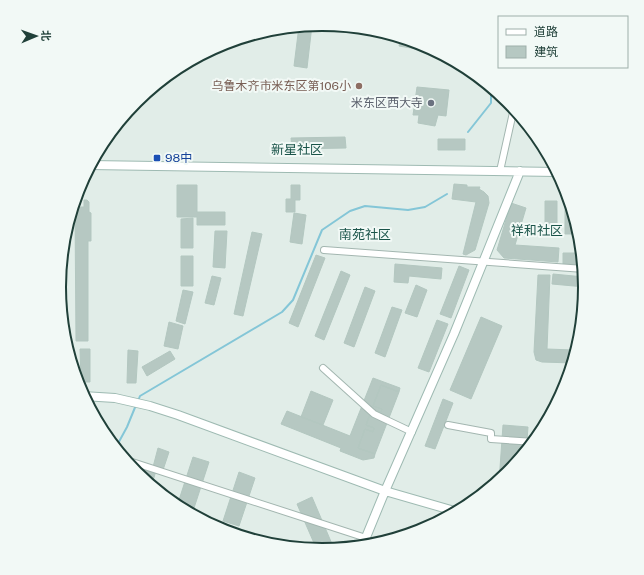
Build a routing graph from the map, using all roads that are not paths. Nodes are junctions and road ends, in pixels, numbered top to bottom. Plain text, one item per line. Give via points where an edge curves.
1 (512, 115) edge
2 (97, 165) edge
3 (500, 171) junction
4 (520, 171) junction
5 (551, 172) edge
6 (324, 250) dead end
7 (484, 261) junction
8 (578, 268) edge
9 (323, 368) dead end
10 (90, 396) edge
11 (448, 425) dead end
12 (412, 432) junction
13 (527, 441) edge
14 (134, 462) edge
15 (385, 491) junction
16 (450, 510) edge
17 (366, 538) joint

1 - 3 street
2 - 3 street
3 - 4 street
4 - 5 street
4 - 7 street
6 - 7 street
7 - 8 street
7 - 12 street
9 - 12 street via 374,414
10 - 15 street via 115,398 157,408
11 - 13 street via 491,433 491,439
12 - 15 street
14 - 17 street
15 - 16 street
15 - 17 street

